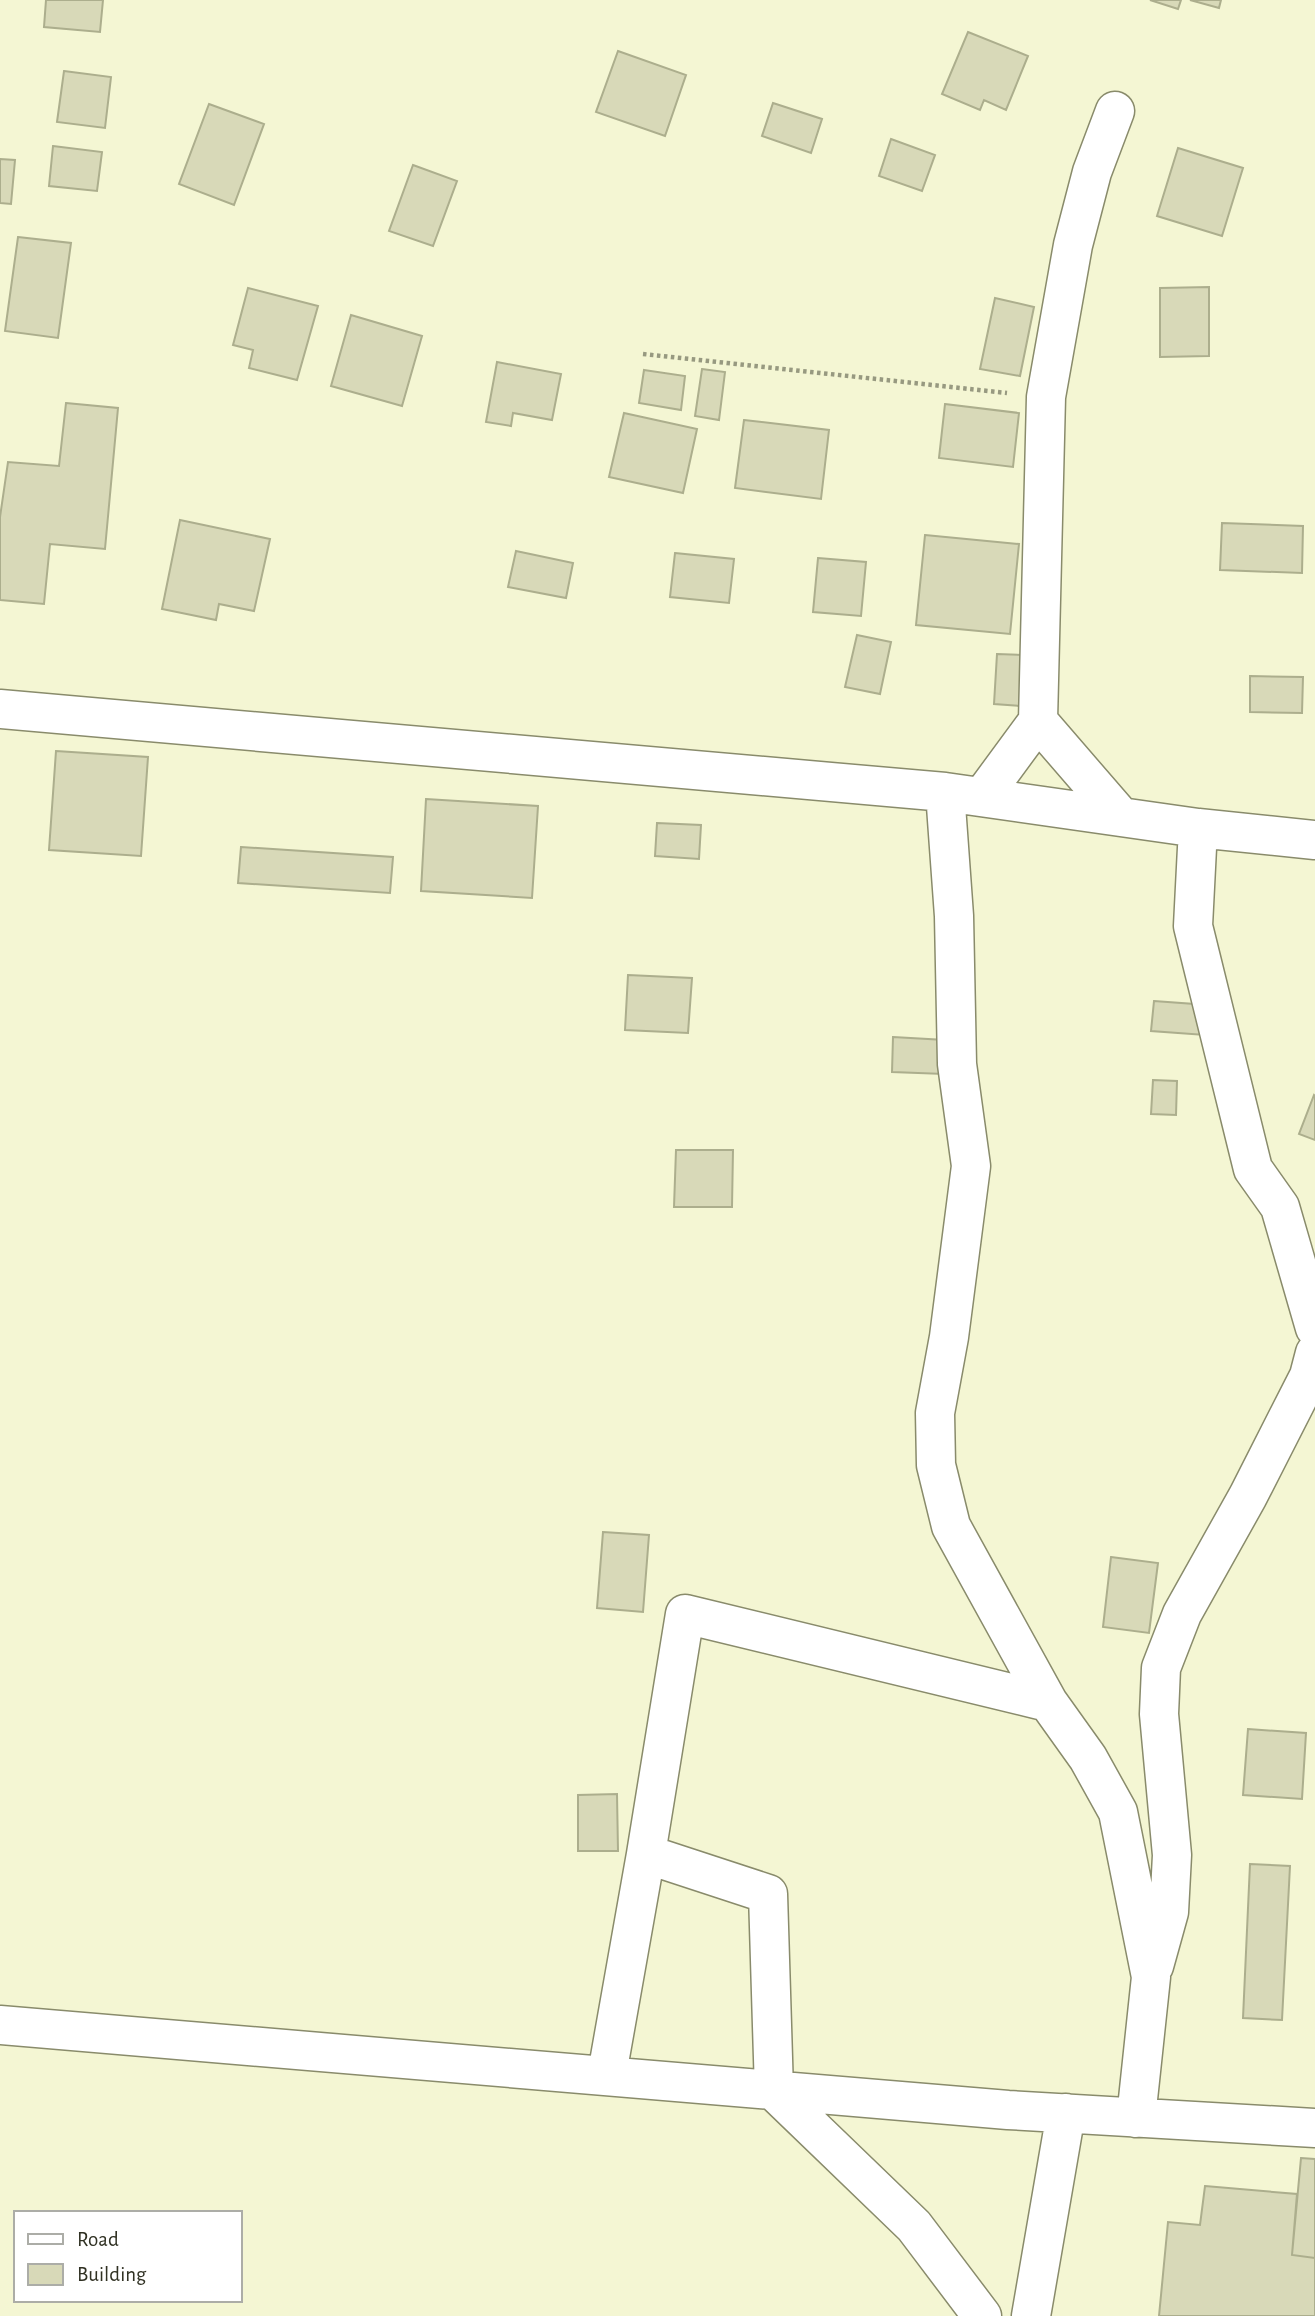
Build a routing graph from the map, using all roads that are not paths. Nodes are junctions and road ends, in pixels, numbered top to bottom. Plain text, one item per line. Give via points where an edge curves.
1 (1115, 111) dead end
2 (0, 709) edge
3 (1038, 721) junction
4 (945, 792) junction
5 (982, 797) junction
6 (1121, 817) junction
7 (1198, 828) junction
8 (1315, 839) edge
9 (1315, 1328) edge
10 (1315, 1353) edge
11 (1048, 1702) junction
12 (646, 1854) junction
13 (1151, 1976) junction
14 (0, 2025) edge
15 (607, 2074) junction
16 (774, 2091) junction
17 (1066, 2113) junction
18 (1136, 2118) junction
19 (1315, 2128) edge
20 (982, 2316) edge
21 (1031, 2316) edge

1 - 3 street via 1092,172 1073,245 1046,397
2 - 4 street
3 - 5 street
3 - 6 street
4 - 5 street
4 - 11 street via 954,916 957,1064 971,1166 936,1412 936,1465 951,1526
5 - 6 street
6 - 7 street
7 - 8 street
7 - 9 street via 1193,926 1253,1169 1280,1207
10 - 13 street via 1309,1376 1248,1496 1182,1614 1161,1668 1159,1714 1172,1855 1169,1912
11 - 12 street via 685,1614
11 - 13 street via 1118,1811
12 - 15 street
12 - 16 street via 768,1894
13 - 18 street
14 - 15 street
15 - 16 street
16 - 17 street
16 - 20 street via 914,2226
17 - 18 street
17 - 21 street
18 - 19 street

